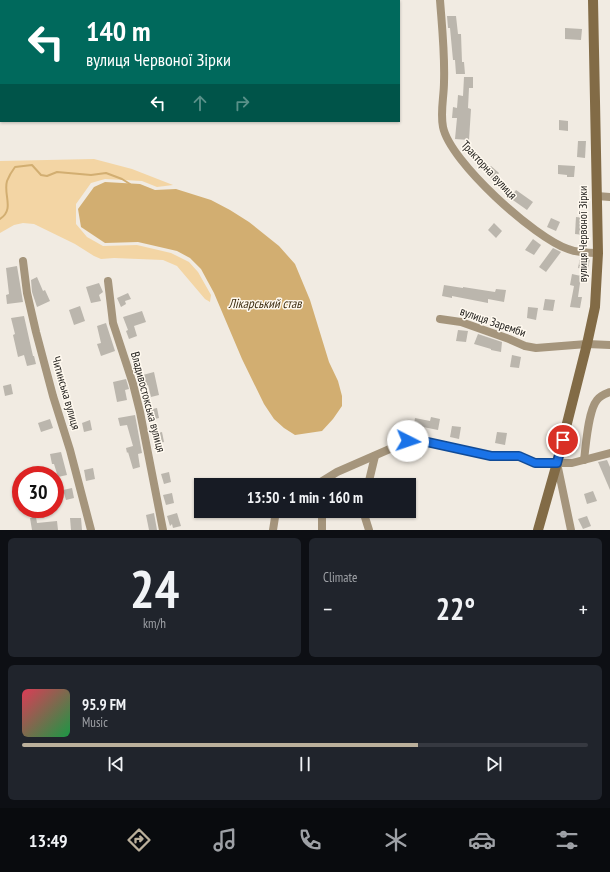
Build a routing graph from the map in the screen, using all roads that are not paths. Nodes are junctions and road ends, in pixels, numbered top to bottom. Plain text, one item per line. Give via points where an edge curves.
1 (440, 0) edge
2 (592, 0) edge
3 (597, 196) junction
4 (610, 197) edge
5 (598, 253) junction
6 (23, 260) dead end
7 (108, 281) dead end
8 (440, 319) dead end
9 (588, 344) junction
10 (610, 345) edge
11 (610, 392) edge
12 (610, 454) edge
13 (374, 456) junction
14 (584, 460) junction
15 (557, 463) junction
16 (329, 478) edge
17 (369, 478) edge
18 (275, 518) edge
19 (322, 518) edge
20 (365, 518) edge
21 (91, 530) edge
22 (163, 530) edge
23 (273, 530) edge
24 (322, 530) edge
25 (369, 530) edge
26 (538, 530) edge
27 (571, 530) edge

1 - 5 street, Тракторна вулиця via 444,51 443,126 453,150 519,219 534,230 568,249
2 - 3 street, вулиця Червоної Зірки
3 - 4 street
3 - 5 street, вулиця Червоної Зірки
5 - 9 street, вулиця Червоної Зірки via 595,307
6 - 21 street, Читинська вулиця via 36,332
7 - 22 street, Владивостокська вулиця via 113,323 140,412
8 - 9 street, вулиця Заремби via 461,322 524,346 536,348
9 - 10 street, вулиця Заремби
9 - 15 street, вулиця Червоної Зірки
11 - 14 street via 596,401 592,410
12 - 14 street
13 - 15 street via 408,441 418,440 491,456 519,456 535,463
13 - 16 street
13 - 17 street
14 - 15 street
15 - 26 street, вулиця Червоної Зірки
15 - 27 street
18 - 23 street
19 - 24 street
20 - 25 street

